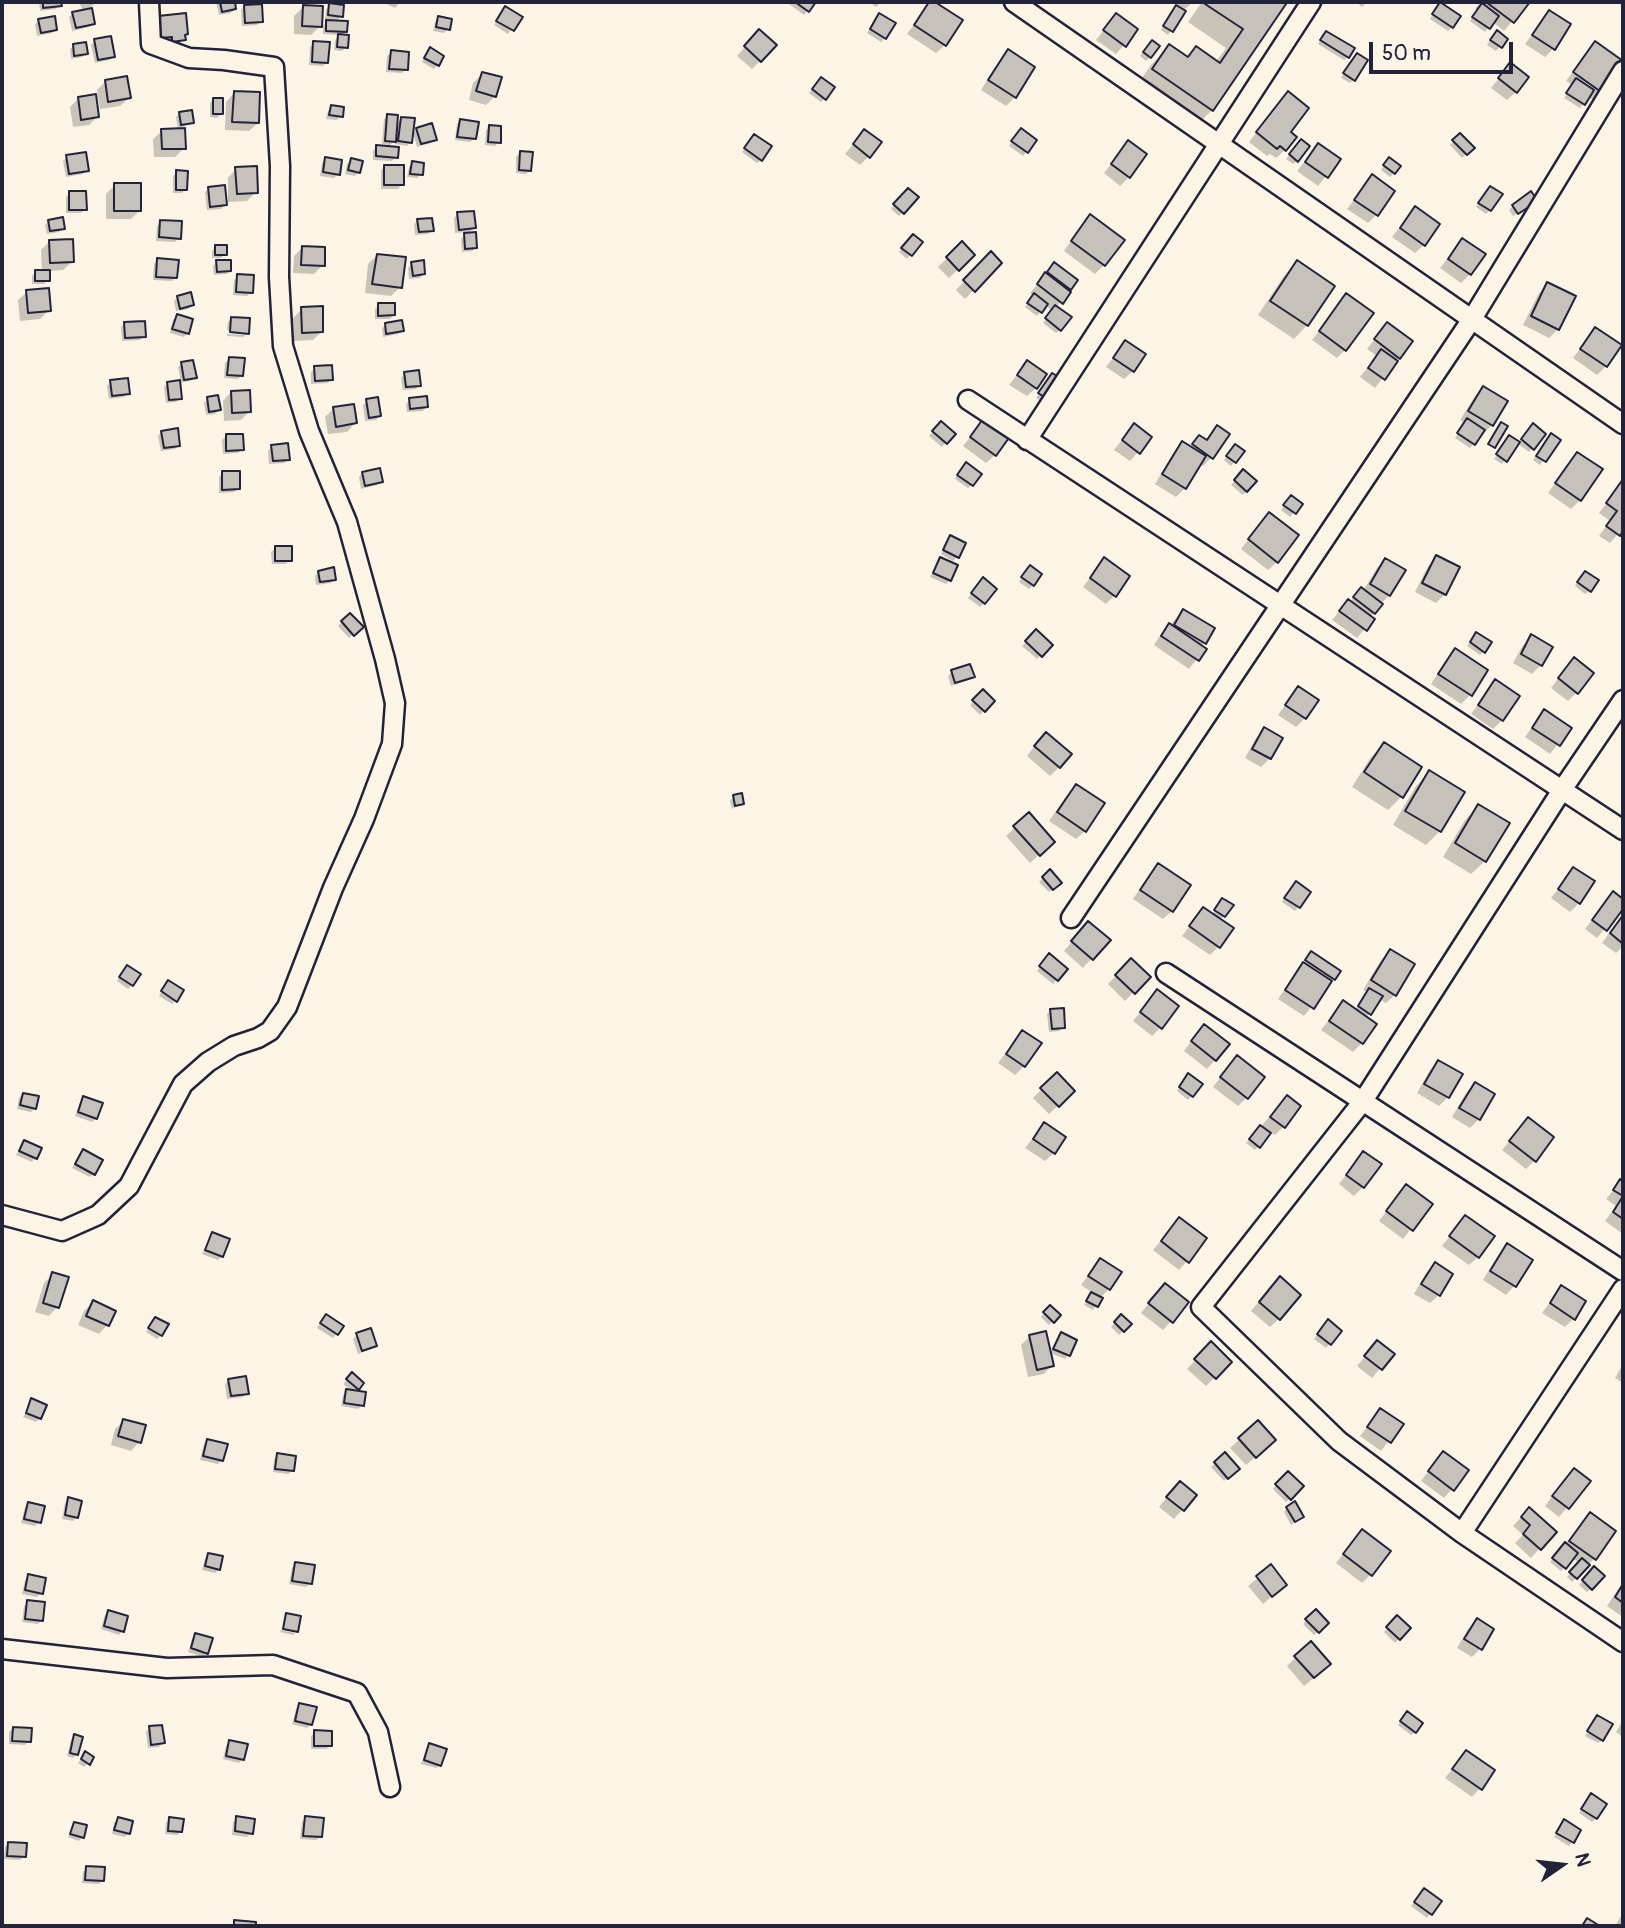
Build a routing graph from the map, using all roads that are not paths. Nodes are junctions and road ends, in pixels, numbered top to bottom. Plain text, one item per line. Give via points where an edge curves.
1 (149, 2) edge
2 (1014, 2) edge
3 (1311, 2) edge
4 (1623, 71) edge
5 (1219, 144) junction
6 (1472, 319) junction
7 (968, 400) dead end
8 (1623, 424) edge
9 (1027, 440) junction
10 (1281, 606) junction
11 (1623, 700) edge
12 (1563, 790) junction
13 (1623, 830) edge
14 (1071, 918) dead end
15 (1166, 973) dead end
16 (1363, 1101) junction
17 (2, 1215) edge
18 (1623, 1271) edge
19 (1623, 1289) edge
20 (1462, 1533) junction
21 (1623, 1642) edge
22 (2, 1649) edge
23 (390, 1787) dead end

1 - 17 street via 151,44 189,58 274,67 283,346 309,431 347,522 385,659 395,703 392,744 287,1007 270,1031 234,1046 183,1084 129,1186 98,1215 62,1231
2 - 5 street
3 - 5 street
4 - 6 street
5 - 6 street
5 - 9 street
6 - 8 street
6 - 10 street
7 - 9 street
9 - 10 street
10 - 12 street
10 - 14 street
11 - 12 street
12 - 13 street
12 - 16 street
15 - 16 street
16 - 18 street
16 - 20 street via 1201,1307 1339,1441
19 - 20 street
20 - 21 street
22 - 23 street via 167,1668 273,1665 357,1693 377,1732

